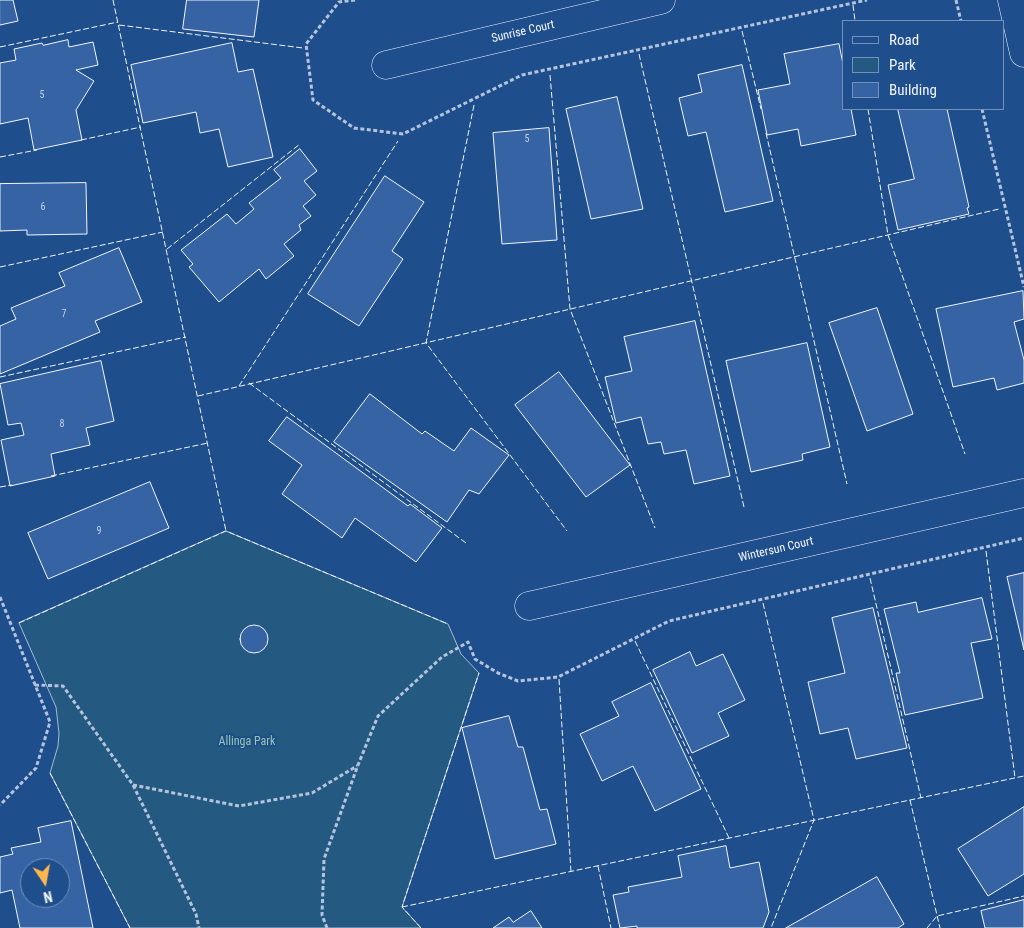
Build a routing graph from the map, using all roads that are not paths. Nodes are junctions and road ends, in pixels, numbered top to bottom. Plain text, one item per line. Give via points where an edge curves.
1 (661, 0) edge
2 (1012, 0) edge
3 (1024, 52) edge
4 (386, 65) dead end
5 (1024, 493) edge
6 (529, 606) dead end

1 - 4 street, Sunrise Court
2 - 3 street
5 - 6 street, Wintersun Court

